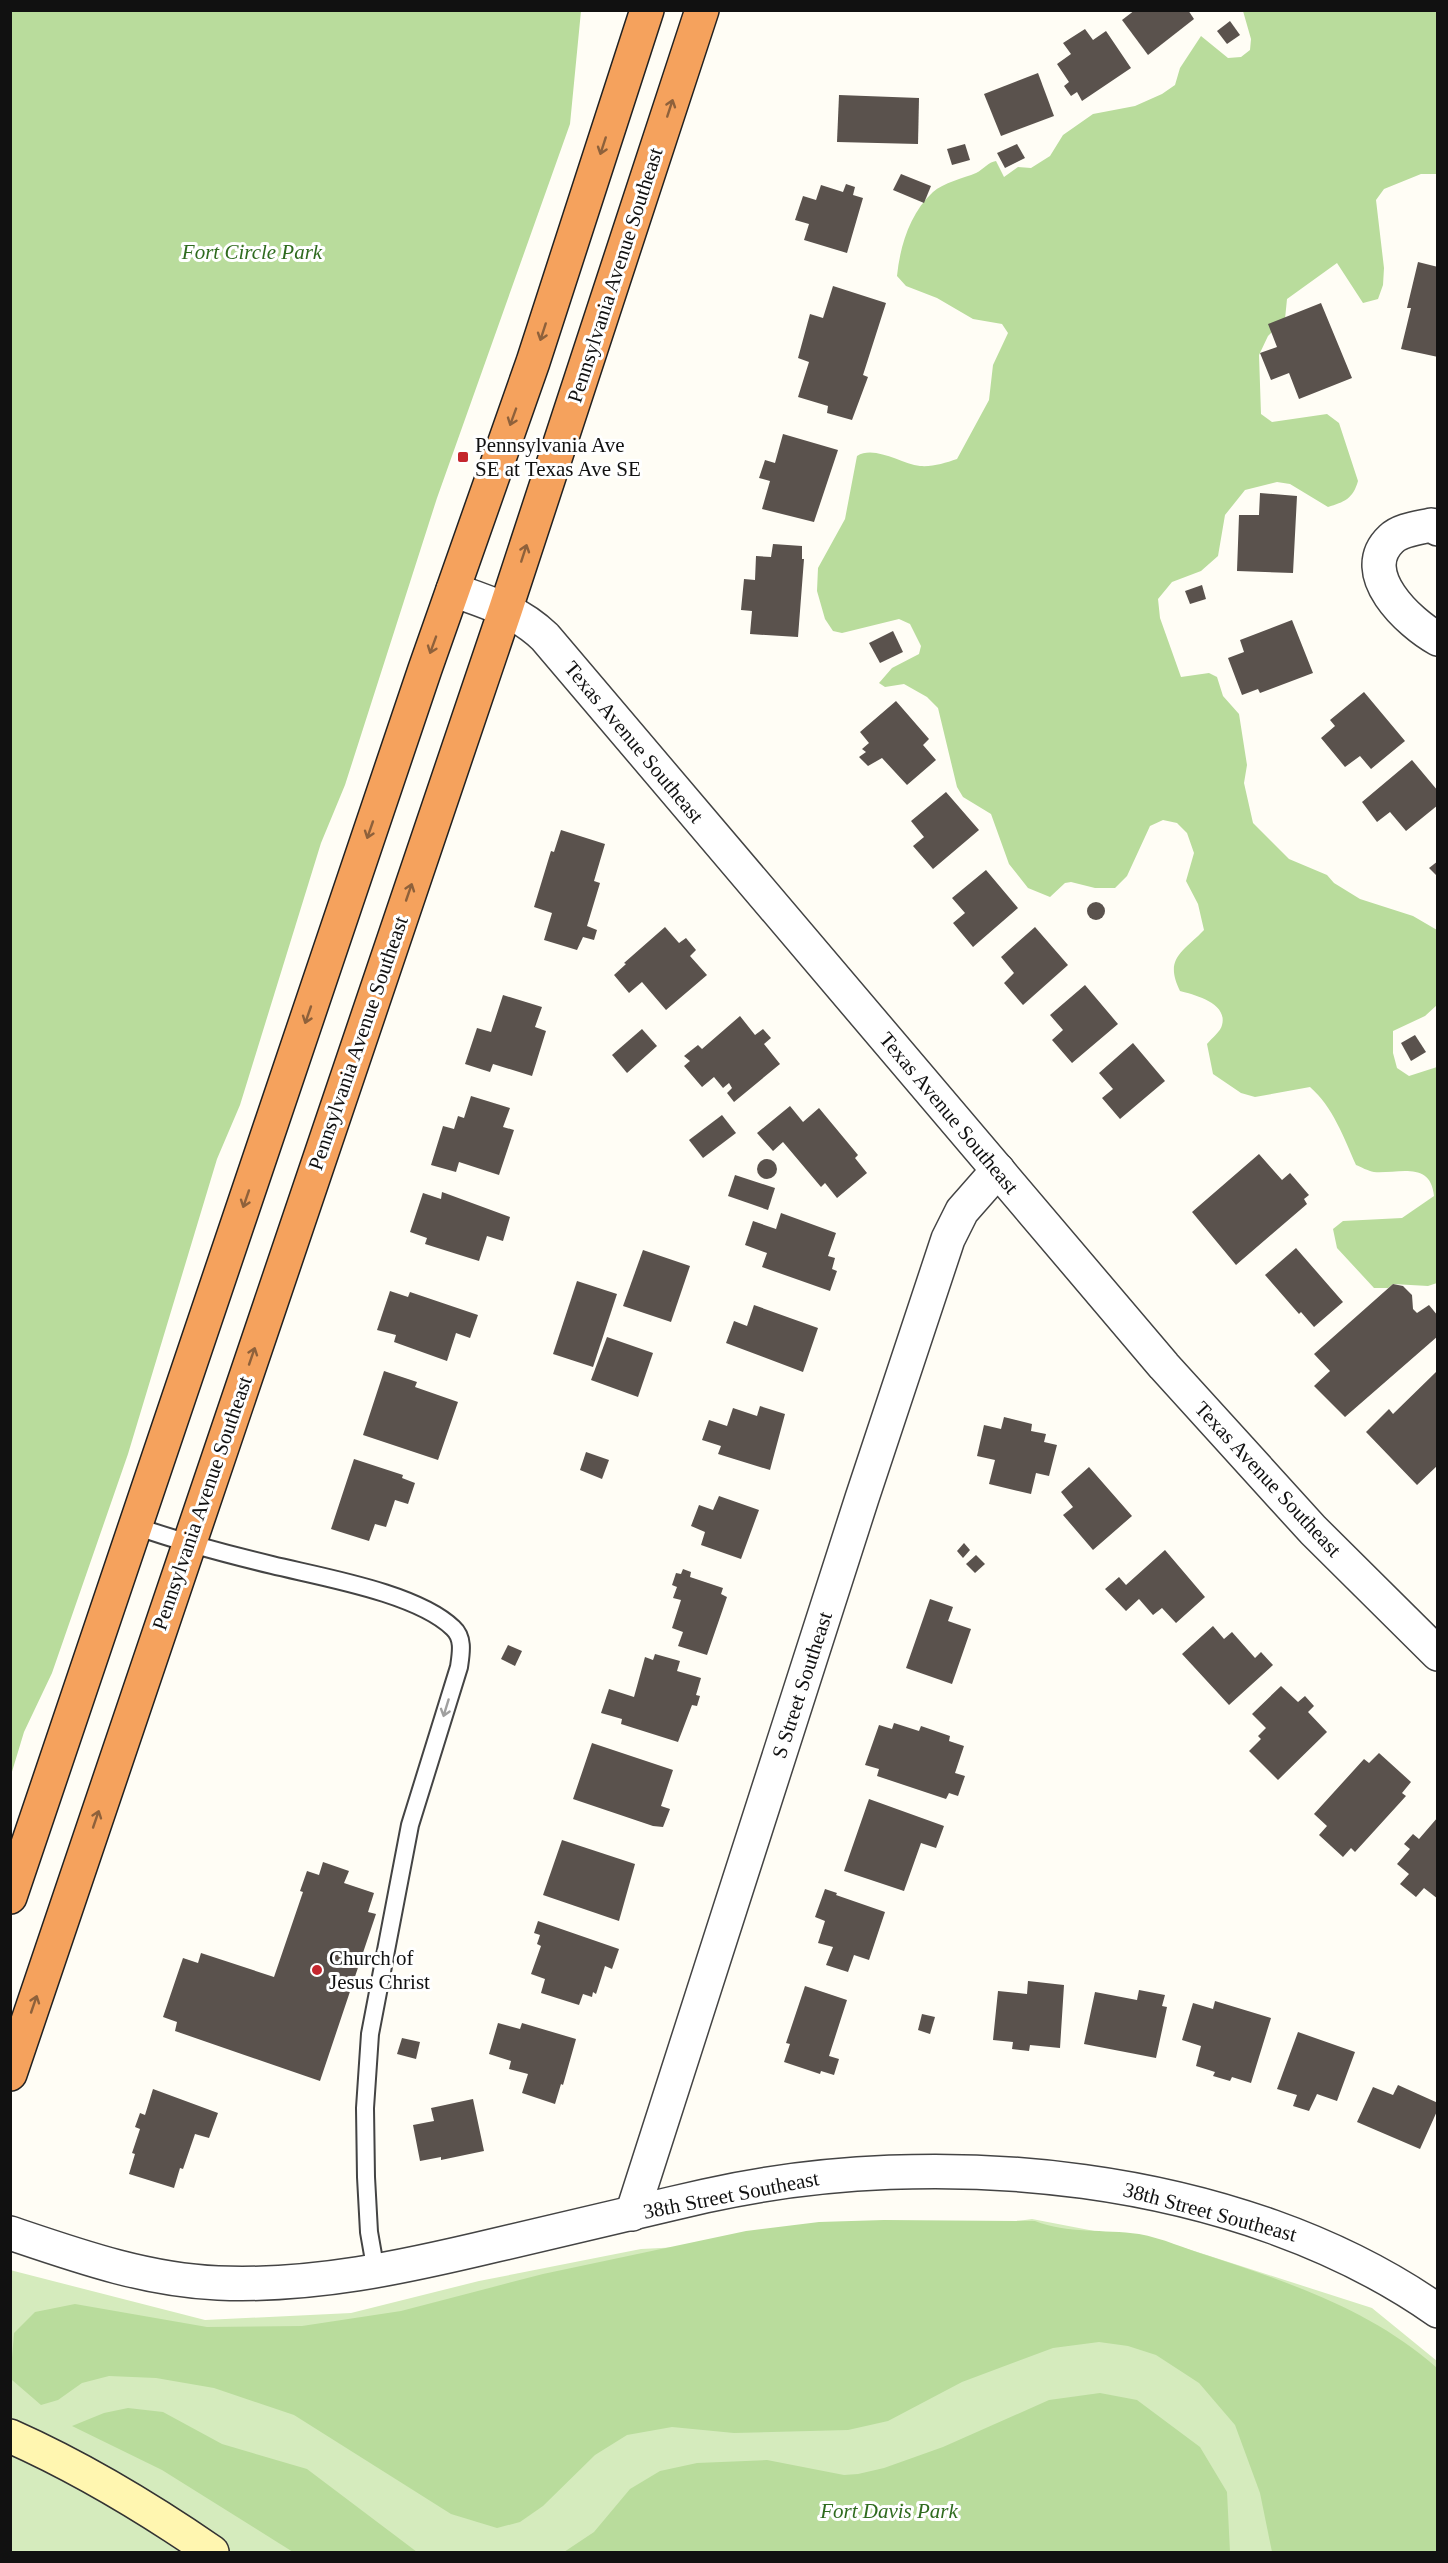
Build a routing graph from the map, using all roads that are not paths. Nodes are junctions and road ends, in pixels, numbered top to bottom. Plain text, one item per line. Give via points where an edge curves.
1 (647, 10) edge
2 (702, 10) edge
3 (1437, 530) edge
4 (453, 590) junction
5 (506, 608) junction
6 (1437, 639) edge
7 (998, 1170) junction
8 (135, 1527) junction
9 (189, 1545) junction
10 (1437, 1654) edge
11 (10, 1897) edge
12 (10, 2074) edge
13 (632, 2214) junction
14 (10, 2233) edge
15 (376, 2272) junction
16 (1437, 2311) edge
17 (10, 2436) edge
18 (212, 2553) edge

1 -> 4 highway via 533,362
5 -> 2 highway, Pennsylvania Avenue Southeast
3 - 6 street via 1431,525 1392,537 1382,550 1379,570 1386,590 1401,611
4 - 5 street, Texas Avenue Southeast
4 -> 8 highway
5 - 7 street, Texas Avenue Southeast via 530,622 545,637
9 -> 5 highway, Pennsylvania Avenue Southeast
7 - 10 street, Texas Avenue Southeast via 1217,1427
7 - 13 street, S Street Southeast via 962,1211 948,1239
8 - 9 lane
8 - 11 highway
12 -> 9 highway, Pennsylvania Avenue Southeast
9 -> 15 lane via 403,1600 439,1617 455,1629 461,1640 461,1652 410,1825 370,2034 366,2176
13 - 15 street, 38th Street Southeast
13 - 16 street, 38th Street Southeast via 743,2188 873,2172 953,2171 1052,2178 1149,2194 1282,2229 1360,2264
14 - 15 street, 38th Street Southeast via 115,2267 206,2283 299,2282
17 - 18 main road via 103,2482

